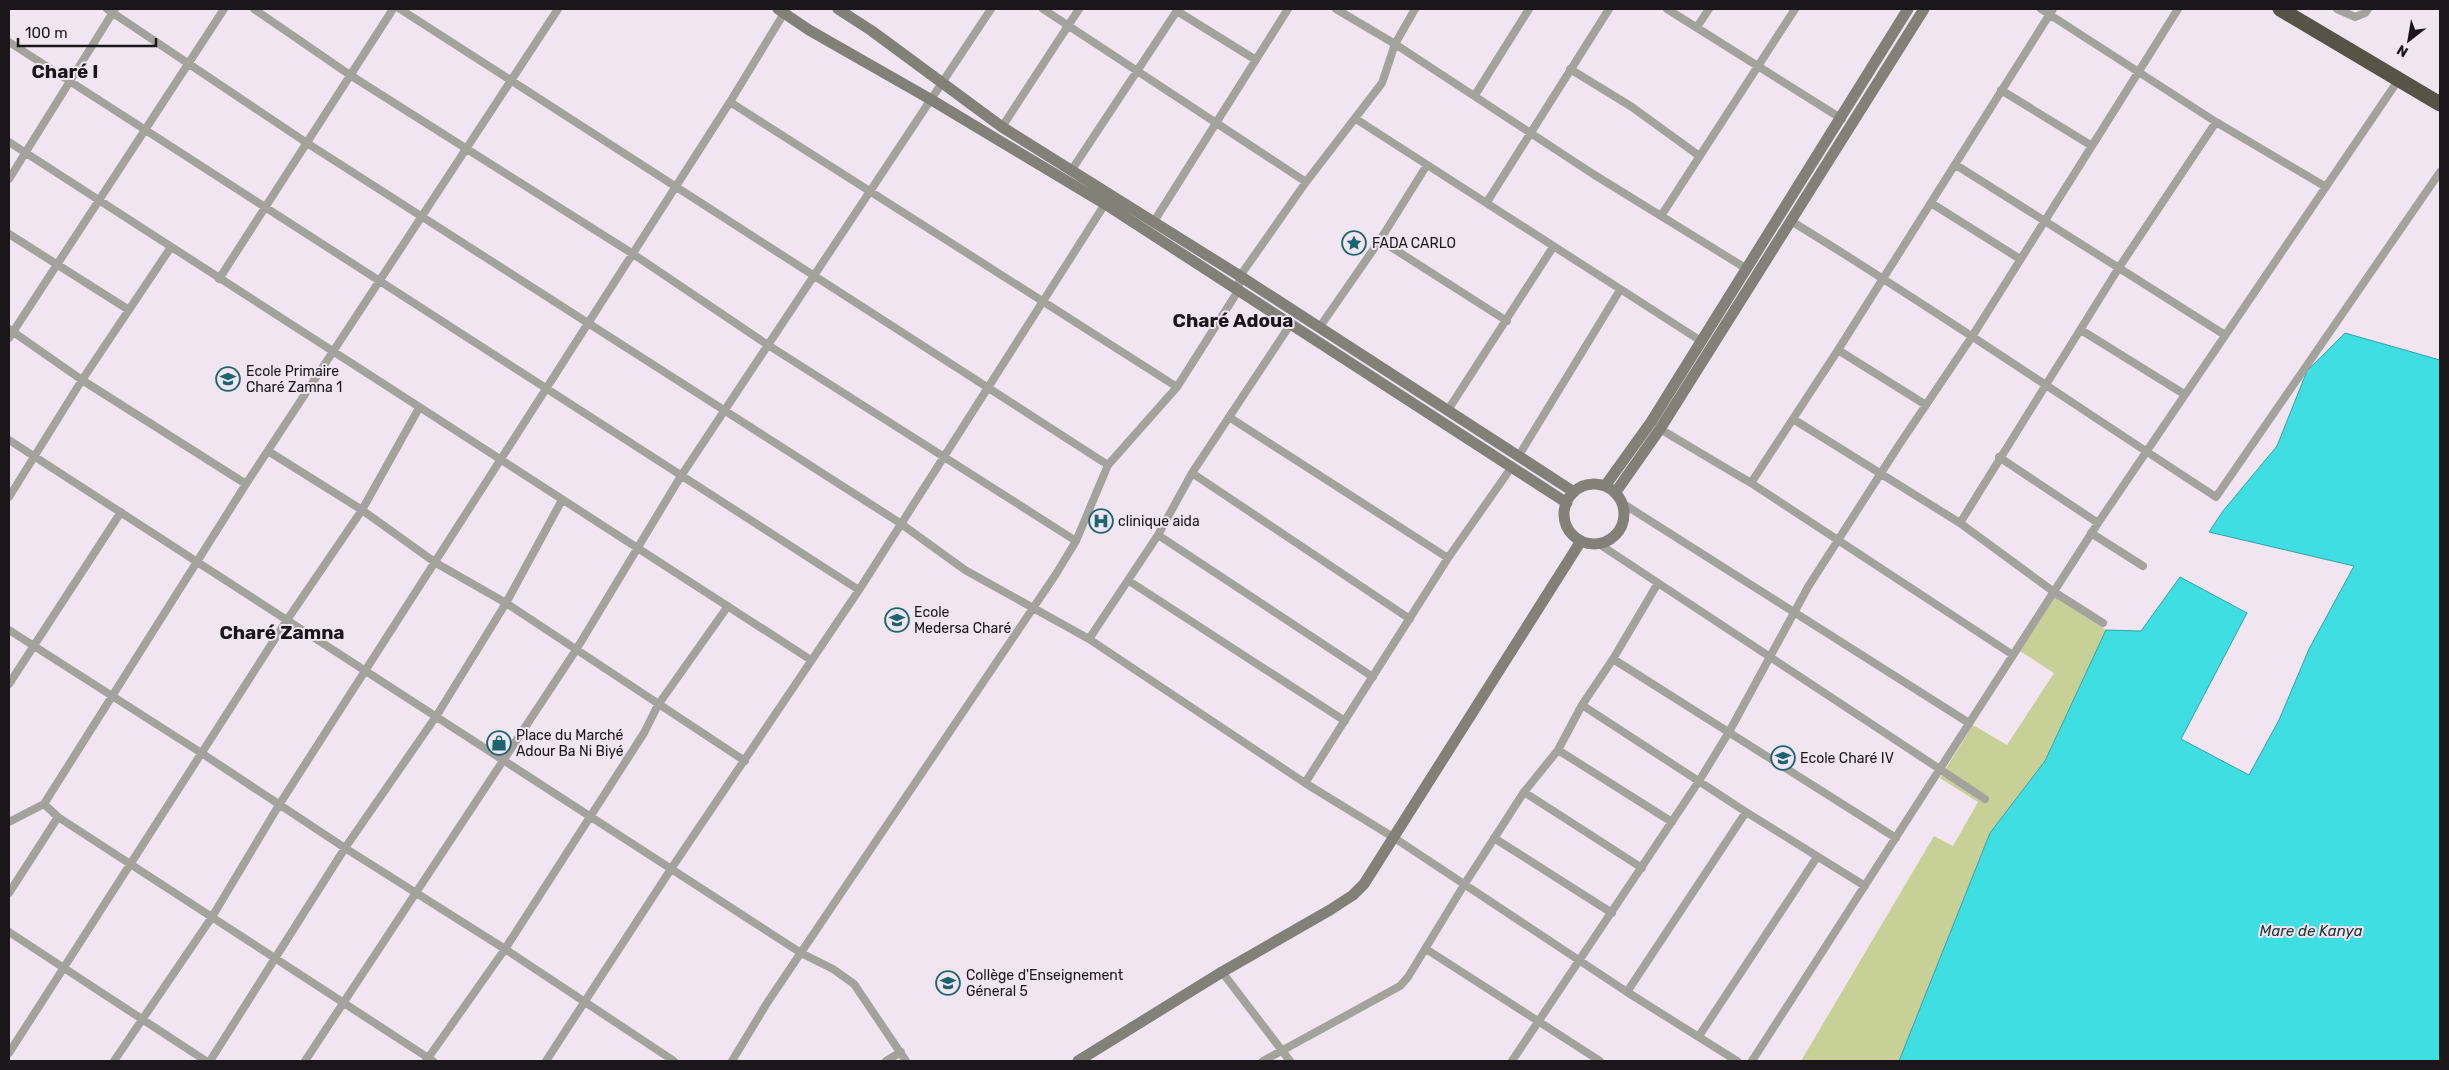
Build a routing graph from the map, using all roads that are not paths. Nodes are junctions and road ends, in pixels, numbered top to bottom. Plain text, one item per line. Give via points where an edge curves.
1 (224, 9) edge
2 (254, 9) edge
3 (393, 9) edge
4 (400, 9) edge
5 (558, 9) edge
6 (838, 9) edge
7 (991, 9) edge
8 (1043, 9) edge
9 (1079, 9) edge
10 (1288, 9) edge
11 (1336, 9) edge
12 (1415, 9) edge
13 (1529, 9) edge
14 (1608, 9) edge
15 (1667, 9) edge
16 (1709, 9) edge
17 (1795, 9) edge
18 (1908, 9) edge
19 (1924, 9) edge
20 (2041, 9) edge
21 (2178, 9) edge
22 (2280, 9) edge
23 (2337, 9) edge
24 (2368, 9) edge
25 (112, 10) edge
26 (783, 10) edge
27 (1178, 10) edge
28 (2052, 11) edge
29 (1068, 25) junction
30 (1697, 27) junction
31 (9, 42) edge
32 (1395, 44) junction
33 (1256, 60) junction
34 (188, 63) junction
35 (1760, 66) junction
36 (1570, 69) junction
37 (1137, 71) junction
38 (2138, 72) junction
39 (350, 75) junction
40 (2399, 79) junction
41 (512, 80) junction
42 (71, 82) junction
43 (943, 83) junction
44 (2002, 90) junction
45 (1475, 95) junction
46 (930, 99) junction
47 (730, 102) junction
48 (2440, 104) edge
49 (1356, 119) junction
50 (1842, 119) junction
51 (2216, 122) junction
52 (1217, 124) junction
53 (1002, 127) junction
54 (143, 129) junction
55 (1531, 132) junction
56 (9, 142) edge
57 (307, 143) junction
58 (2092, 146) junction
59 (465, 150) junction
60 (27, 153) junction
61 (1698, 156) junction
62 (1427, 165) junction
63 (1956, 165) junction
64 (1071, 171) junction
65 (2440, 172) edge
66 (9, 179) edge
67 (1306, 182) junction
68 (676, 186) junction
69 (2326, 187) junction
70 (868, 190) junction
71 (100, 200) junction
72 (1487, 202) junction
73 (1931, 203) junction
74 (1105, 204) junction
75 (264, 209) junction
76 (1661, 216) junction
77 (421, 217) junction
78 (1791, 221) junction
79 (2044, 221) junction
80 (1153, 223) junction
81 (9, 234) edge
82 (1380, 240) junction
83 (171, 247) junction
84 (1553, 247) junction
85 (633, 254) junction
86 (2020, 259) junction
87 (57, 265) junction
88 (1747, 269) junction
89 (2118, 269) junction
90 (814, 275) junction
91 (1240, 276) junction
92 (1884, 278) junction
93 (219, 279) junction
94 (380, 280) junction
95 (1620, 290) junction
96 (1238, 291) junction
97 (1042, 303) junction
98 (129, 310) junction
99 (1507, 321) junction
100 (588, 323) junction
101 (1290, 325) junction
102 (1319, 328) junction
103 (2080, 330) junction
104 (10, 333) edge
105 (1973, 335) junction
106 (2225, 335) junction
107 (1701, 342) junction
108 (768, 345) junction
109 (1838, 350) junction
110 (332, 352) junction
111 (82, 380) junction
112 (987, 386) junction
113 (2045, 386) junction
114 (1178, 387) junction
115 (546, 389) junction
116 (2184, 394) junction
117 (1926, 405) junction
118 (419, 408) junction
119 (1448, 410) junction
120 (725, 412) junction
121 (1228, 417) junction
122 (1793, 419) junction
123 (1660, 429) junction
124 (9, 440) edge
125 (268, 451) junction
126 (2146, 451) junction
127 (33, 457) junction
128 (944, 457) junction
129 (1518, 457) junction
130 (1999, 457) junction
131 (501, 460) junction
132 (1108, 466) junction
133 (1511, 468) junction
134 (1192, 473) junction
135 (1881, 473) junction
136 (680, 476) junction
137 (1751, 483) junction
138 (246, 484) junction
139 (1605, 486) junction
140 (1574, 492) junction
141 (9, 497) edge
142 (1619, 498) junction
143 (562, 500) junction
144 (1567, 502) junction
145 (362, 510) junction
146 (121, 512) junction
147 (900, 522) junction
148 (1960, 523) junction
149 (2098, 523) junction
150 (2091, 533) junction
151 (1158, 535) junction
152 (1076, 541) junction
153 (1581, 541) junction
154 (1838, 542) junction
155 (1599, 544) junction
156 (637, 548) junction
157 (1448, 558) junction
158 (197, 562) junction
159 (436, 563) junction
160 (2143, 566) dead end
161 (1129, 582) junction
162 (1658, 583) junction
163 (859, 590) junction
164 (2054, 592) junction
165 (506, 603) junction
166 (728, 606) junction
167 (1032, 607) junction
168 (1794, 612) junction
169 (1410, 619) junction
170 (287, 620) junction
171 (2103, 622) dead end
172 (9, 630) edge
173 (1090, 639) junction
174 (33, 646) junction
175 (576, 650) junction
176 (2012, 654) junction
177 (1771, 658) junction
178 (1613, 659) junction
179 (811, 660) junction
180 (367, 671) junction
181 (1373, 677) junction
182 (9, 684) edge
183 (113, 697) junction
184 (658, 705) junction
185 (1582, 705) junction
186 (437, 715) junction
187 (1345, 720) junction
188 (1969, 723) junction
189 (1729, 732) junction
190 (1558, 750) junction
191 (203, 754) junction
192 (502, 758) junction
193 (745, 761) junction
194 (1940, 769) junction
195 (1699, 781) junction
196 (1305, 783) junction
197 (1524, 792) junction
198 (1984, 799) dead end
199 (44, 804) junction
200 (279, 805) junction
201 (1746, 812) junction
202 (590, 816) junction
203 (58, 817) junction
204 (9, 822) edge
205 (1672, 822) junction
206 (1392, 837) junction
207 (1494, 838) junction
208 (1896, 838) junction
209 (345, 848) junction
210 (1817, 857) junction
211 (132, 864) junction
212 (1642, 868) junction
213 (671, 869) junction
214 (1464, 885) junction
215 (1866, 886) junction
216 (415, 892) junction
217 (9, 893) edge
218 (1612, 913) junction
219 (212, 916) junction
220 (9, 932) edge
221 (505, 949) junction
222 (1426, 949) junction
223 (801, 953) junction
224 (276, 960) junction
225 (1580, 962) junction
226 (64, 968) junction
227 (1222, 972) junction
228 (1627, 992) junction
229 (343, 1003) junction
230 (584, 1003) junction
231 (144, 1020) junction
232 (1540, 1022) junction
233 (1699, 1036) junction
234 (1283, 1050) junction
235 (901, 1052) junction
236 (9, 1053) edge
237 (429, 1060) edge
238 (114, 1061) edge
239 (206, 1061) edge
240 (210, 1061) edge
241 (305, 1061) edge
242 (546, 1061) edge
243 (674, 1061) edge
244 (732, 1061) edge
245 (886, 1061) edge
246 (906, 1061) edge
247 (1078, 1061) edge
248 (1263, 1061) edge
249 (1290, 1061) edge
250 (1512, 1061) edge
251 (1600, 1061) edge
252 (1737, 1061) edge
253 (1752, 1061) edge

1 - 34 street
2 - 39 street
3 - 39 street
4 - 41 street
5 - 41 street
6 - 43 street
7 - 43 street
8 - 29 street
9 - 29 street
10 - 33 street
11 - 32 street
12 - 32 street
13 - 45 street
14 - 36 street
15 - 30 street
16 - 30 street
17 - 35 street
18 - 50 street
19 - 78 street
20 - 28 street
21 - 38 street
22 - 40 highway
23 - 24 street via 2354,17
25 - 34 street
25 - 42 street
26 - 46 street via 809,30
26 - 47 street
27 - 33 street
27 - 37 street
28 - 38 street
28 - 44 street
29 - 37 street
29 - 53 street
30 - 35 street
31 - 42 street
32 - 45 street
32 - 49 street via 1382,83
33 - 52 street
34 - 54 street
34 - 57 street
35 - 50 street
35 - 61 street via 1748,78
36 - 55 street
36 - 61 street via 1632,107
37 - 52 street
37 - 64 street
38 - 51 street
38 - 58 street
39 - 57 street
39 - 59 street
40 - 48 highway
40 - 69 street
41 - 59 street
41 - 68 street
42 - 54 street
42 - 60 street
43 - 46 street
43 - 53 street
44 - 58 street
44 - 63 street
45 - 55 street
46 - 70 street
46 - 74 street
47 - 68 street
47 - 70 street
49 - 62 street
49 - 67 street
50 - 88 street
51 - 69 street
51 - 89 street
52 - 67 street
52 - 80 street
53 - 64 street
54 - 71 street
54 - 75 street
55 - 72 street
55 - 76 street
56 - 60 street
57 - 75 street
57 - 77 street
58 - 79 street
59 - 77 street
59 - 85 street
60 - 66 street
60 - 71 street
61 - 76 street
62 - 72 street
62 - 82 street
63 - 73 street
63 - 79 street
64 - 80 street
65 - 126 street via 2216,497
67 - 91 street
68 - 85 street
68 - 90 street
69 - 106 street
70 - 90 street
70 - 97 street
71 - 83 street
71 - 87 street
72 - 84 street
73 - 86 street
73 - 92 street
74 - 96 street
74 - 97 street
75 - 93 street
75 - 94 street
76 - 88 street
77 - 94 street
77 - 100 street
78 - 92 street
78 - 123 street
79 - 86 street
79 - 89 street
80 - 91 street
81 - 87 street
82 - 99 street
82 - 102 street
83 - 93 street
83 - 98 street
84 - 95 street
84 - 99 street
85 - 100 street
85 - 108 street
86 - 105 street
87 - 98 street
87 - 104 street
88 - 107 street
89 - 103 street
89 - 106 street
90 - 108 street
90 - 112 street
91 - 96 street
91 - 102 street
92 - 105 street
92 - 109 street
93 - 110 street
94 - 110 street
94 - 115 street
95 - 107 street
95 - 129 street
96 - 101 street
96 - 114 street
97 - 112 street
97 - 114 street
98 - 111 street
99 - 119 street
100 - 115 street
100 - 120 street
101 - 121 street
101 - 133 street
102 - 119 street
103 - 113 street
103 - 116 street
104 - 111 street
105 - 113 street
105 - 117 street
106 - 116 street
107 - 139 street
108 - 120 street
108 - 128 street
109 - 117 street
109 - 122 street
110 - 118 street
110 - 125 street
111 - 127 street
111 - 138 street
112 - 128 street
112 - 132 street
113 - 126 street
113 - 130 street
114 - 132 street
115 - 131 street
115 - 136 street
116 - 126 street
117 - 135 street
118 - 131 street
118 - 145 street
119 - 129 street
120 - 136 street
120 - 147 street
121 - 134 street
121 - 157 street
122 - 135 street
122 - 137 street
123 - 137 street
123 - 142 street
124 - 127 street
125 - 138 street
125 - 145 street
126 - 149 street
127 - 141 street
127 - 146 street
128 - 147 street
128 - 152 street
129 - 140 street
130 - 148 street
130 - 149 street
131 - 143 street
131 - 159 street
132 - 152 street
133 - 144 street
133 - 157 street
134 - 151 street
134 - 169 street
135 - 148 street
135 - 154 street
136 - 156 street
136 - 163 street
137 - 154 street
138 - 158 street
139 - 140 street via 1588,485
139 - 142 street
140 - 144 street
142 - 155 street via 1624,514 1622,526 1615,536
142 - 168 street
143 - 156 street
143 - 165 street
144 - 153 street via 1565,522
145 - 159 street
145 - 170 street
146 - 158 street
146 - 174 street
147 - 163 street
147 - 167 street via 965,570
148 - 164 street
149 - 150 street
150 - 160 street
150 - 164 street
151 - 161 street
151 - 181 street
152 - 167 street
153 - 155 street
153 - 206 street
154 - 168 street
154 - 176 street
155 - 162 street
156 - 166 street
156 - 175 street
157 - 169 street
158 - 170 street
158 - 183 street
159 - 165 street
159 - 180 street
161 - 173 street
161 - 187 street
162 - 177 street
162 - 178 street
163 - 179 street
164 - 171 street
164 - 176 street
165 - 175 street
165 - 186 street
166 - 179 street
166 - 184 street
167 - 173 street
167 - 223 street
168 - 177 street
168 - 188 street
169 - 181 street
170 - 180 street
170 - 191 street
172 - 174 street
173 - 196 street
174 - 182 street
174 - 183 street
175 - 184 street
175 - 192 street
176 - 188 street
177 - 189 street
177 - 194 street
178 - 185 street
178 - 189 street
179 - 193 street
180 - 186 street
180 - 200 street
181 - 187 street
183 - 191 street
183 - 199 street
184 - 193 street
184 - 202 street via 644,733
185 - 190 street
185 - 195 street
186 - 192 street
186 - 209 street
187 - 196 street
188 - 194 street
189 - 195 street
189 - 208 street
190 - 197 street
190 - 205 street
191 - 200 street
191 - 211 street
192 - 202 street
192 - 216 street
193 - 213 street
194 - 198 street
194 - 208 street
195 - 201 street
195 - 205 street
196 - 206 street
197 - 207 street
197 - 212 street
199 - 203 street
199 - 204 street
200 - 209 street
200 - 219 street
201 - 210 street
201 - 228 street
202 - 213 street
202 - 221 street
203 - 211 street
203 - 217 street
205 - 212 street
206 - 214 street
206 - 227 street via 1364,884 1353,895
207 - 214 street
207 - 218 street
208 - 215 street
209 - 216 street
209 - 224 street
210 - 215 street
210 - 233 street
211 - 219 street
211 - 226 street
212 - 218 street
213 - 223 street
213 - 230 street
214 - 222 street
214 - 225 street
215 - 253 street
216 - 221 street
216 - 229 street
218 - 225 street
219 - 224 street
219 - 231 street
220 - 226 street
221 - 230 street
221 - 237 street
222 - 232 street
222 - 234 street via 1400,986
223 - 235 street via 854,984
223 - 244 street
224 - 229 street
224 - 240 street
225 - 228 street
225 - 232 street
226 - 231 street
226 - 236 street
227 - 234 street
227 - 247 street
228 - 233 street
229 - 237 street
229 - 241 street
230 - 242 street
230 - 243 street
231 - 238 street
231 - 239 street
232 - 250 street
232 - 251 street
233 - 252 street
234 - 248 street
234 - 249 street
235 - 245 street
235 - 246 street

